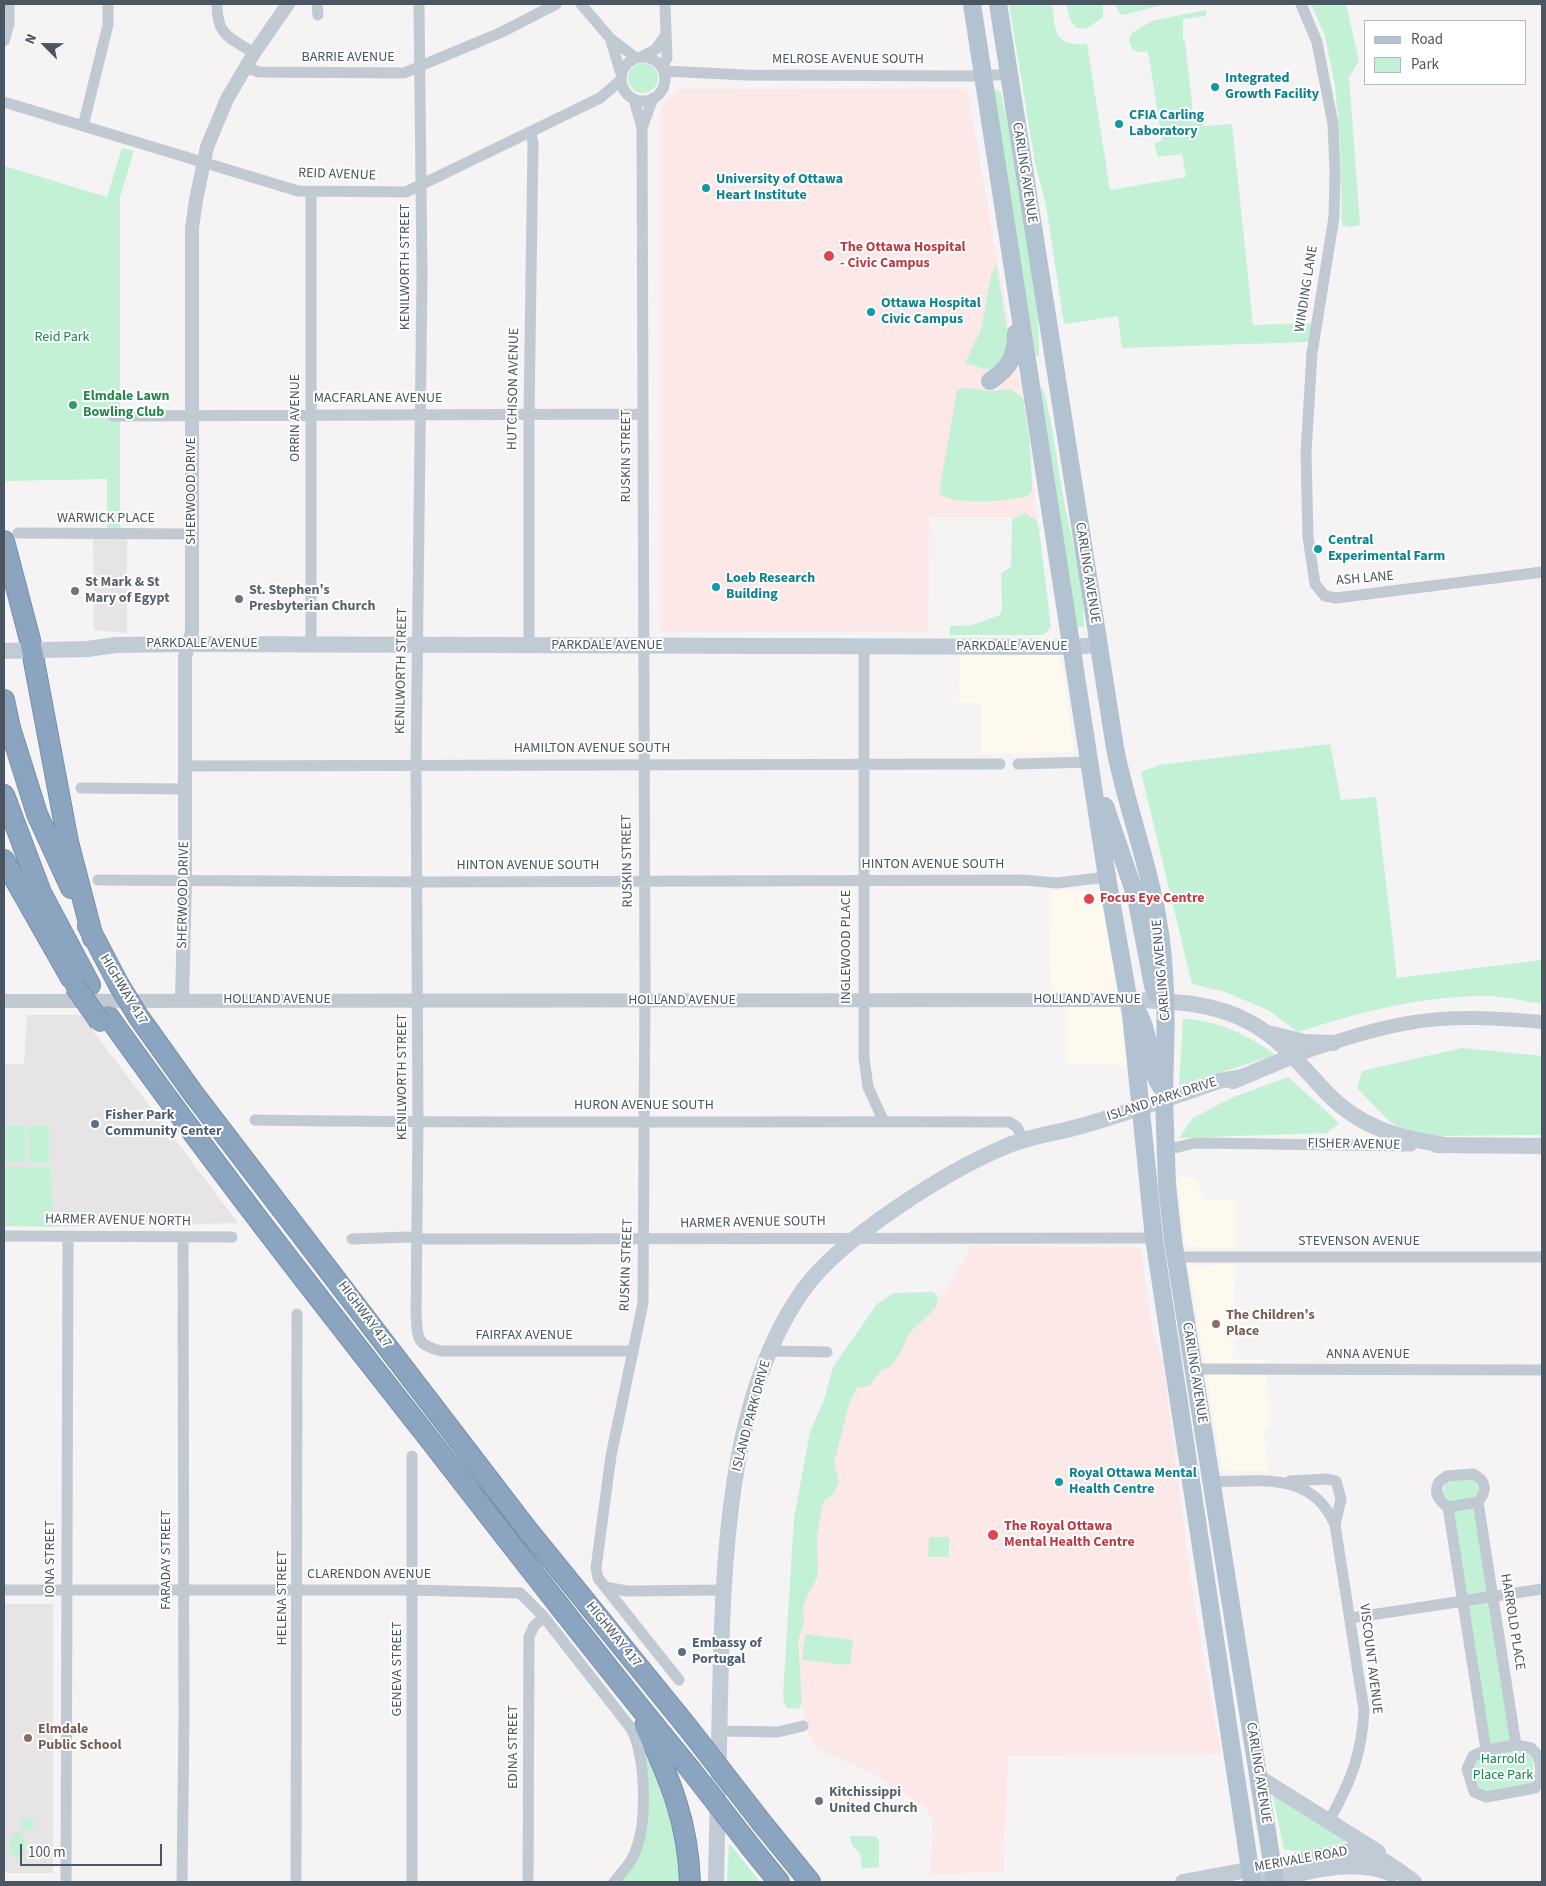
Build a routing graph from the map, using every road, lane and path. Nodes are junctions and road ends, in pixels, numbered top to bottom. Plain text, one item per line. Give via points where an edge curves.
1 (9, 4) edge
2 (108, 4) edge
3 (218, 4) edge
4 (288, 4) edge
5 (419, 4) edge
6 (556, 4) edge
7 (581, 4) edge
8 (665, 4) edge
9 (972, 4) edge
10 (998, 4) edge
11 (1301, 4) edge
12 (665, 36) junction
13 (610, 38) junction
14 (4, 41) edge
15 (254, 53) junction
16 (638, 57) junction
17 (245, 68) junction
18 (420, 68) junction
19 (663, 70) junction
20 (686, 74) junction
21 (1009, 74) junction
22 (983, 76) junction
23 (621, 77) junction
24 (662, 89) junction
25 (600, 98) junction
26 (632, 98) junction
27 (653, 98) junction
28 (4, 102) edge
29 (83, 126) junction
30 (642, 128) junction
31 (531, 133) junction
32 (203, 162) junction
33 (421, 186) junction
34 (311, 192) junction
35 (1016, 288) junction
36 (990, 381) dead end
37 (192, 414) junction
38 (311, 414) junction
39 (420, 414) junction
40 (529, 414) junction
41 (642, 414) junction
42 (113, 416) dead end
43 (193, 534) junction
44 (11, 537) edge
45 (1542, 572) edge
46 (1315, 584) joint
47 (4, 640) edge
48 (189, 644) junction
49 (31, 645) junction
50 (311, 645) junction
51 (418, 645) junction
52 (529, 645) junction
53 (1098, 645) junction
54 (643, 646) junction
55 (1073, 647) junction
56 (864, 648) junction
57 (4, 650) edge
58 (4, 700) edge
59 (1090, 762) junction
60 (416, 764) junction
61 (642, 764) junction
62 (863, 764) junction
63 (1000, 764) dead end
64 (1018, 764) dead end
65 (184, 766) junction
66 (81, 788) dead end
67 (184, 789) junction
68 (4, 795) edge
69 (4, 860) edge
70 (1107, 877) junction
71 (98, 880) dead end
72 (185, 880) junction
73 (644, 880) junction
74 (862, 880) junction
75 (417, 882) junction
76 (93, 938) junction
77 (83, 986) junction
78 (182, 1000) junction
79 (417, 1000) junction
80 (1130, 1000) junction
81 (4, 1001) edge
82 (645, 1001) junction
83 (863, 1001) junction
84 (1166, 1001) junction
85 (1542, 1022) edge
86 (1268, 1033) junction
87 (1334, 1042) junction
88 (1294, 1056) junction
89 (1328, 1094) junction
90 (1164, 1100) junction
91 (1142, 1113) junction
92 (255, 1120) dead end
93 (645, 1121) junction
94 (418, 1122) junction
95 (884, 1122) junction
96 (1023, 1140) junction
97 (1445, 1145) junction
98 (1411, 1146) junction
99 (1542, 1146) edge
100 (1166, 1150) junction
101 (4, 1236) edge
102 (68, 1236) junction
103 (860, 1236) junction
104 (183, 1237) junction
105 (232, 1237) dead end
106 (417, 1237) junction
107 (1154, 1238) junction
108 (643, 1239) junction
109 (352, 1240) dead end
110 (1176, 1257) junction
111 (1542, 1257) edge
112 (297, 1314) dead end
113 (418, 1339) joint
114 (1191, 1350) junction
115 (633, 1351) junction
116 (770, 1351) junction
117 (826, 1352) dead end
118 (1172, 1353) junction
119 (1194, 1370) junction
120 (1542, 1370) edge
121 (412, 1456) dead end
122 (1212, 1482) junction
123 (1284, 1482) junction
124 (1478, 1502) junction
125 (1448, 1507) junction
126 (1335, 1525) junction
127 (605, 1587) junction
128 (1542, 1589) edge
129 (4, 1590) edge
130 (66, 1590) junction
131 (182, 1590) junction
132 (298, 1590) junction
133 (413, 1590) junction
134 (723, 1590) junction
135 (1493, 1597) junction
136 (1463, 1601) junction
137 (544, 1617) junction
138 (1351, 1618) junction
139 (679, 1680) dead end
140 (629, 1695) junction
141 (803, 1726) dead end
142 (719, 1731) junction
143 (1516, 1746) junction
144 (1486, 1750) junction
145 (1258, 1777) junction
146 (1329, 1821) junction
147 (1395, 1866) junction
148 (1264, 1877) edge
149 (66, 1882) edge
150 (182, 1882) edge
151 (296, 1882) edge
152 (412, 1882) edge
153 (528, 1882) edge
154 (614, 1882) edge
155 (690, 1882) edge
156 (716, 1882) edge
157 (779, 1882) edge
158 (810, 1882) edge
159 (1183, 1882) edge
160 (1413, 1882) edge

1 - 14 street via 9,24
2 - 29 street via 108,25
3 - 15 street via 217,21 222,31
4 - 15 street, SHERWOOD DRIVE
5 - 18 street, KENILWORTH STREET
6 - 18 street, BARRIE AVENUE
7 - 13 street
8 - 12 street
9 - 22 main road, CARLING AVENUE
10 - 21 main road, CARLING AVENUE
11 - 46 street, WINDING LANE via 1317,42 1327,81 1333,117 1335,172 1334,216 1312,353 1306,453 1308,537
12 - 16 street via 656,50
12 - 19 street via 667,58
13 - 16 street
13 - 23 street
15 - 17 street, SHERWOOD DRIVE
16 - 19 street via 653,59
16 - 23 street via 626,64
17 - 18 street, BARRIE AVENUE via 259,72 404,74
17 - 32 street, SHERWOOD DRIVE via 227,98
18 - 33 street, KENILWORTH STREET
19 - 20 street, MELROSE AVENUE SOUTH
19 - 24 street
20 - 22 street, MELROSE AVENUE SOUTH
20 - 24 street
21 - 22 street, MELROSE AVENUE SOUTH
21 - 53 main road, CARLING AVENUE
22 - 35 main road, CARLING AVENUE
23 - 25 street, REID AVENUE
23 - 26 street via 622,86
24 - 27 street
25 - 26 street, REID AVENUE
25 - 31 street, REID AVENUE
26 - 27 street via 644,101
26 - 30 street, RUSKIN STREET
27 - 30 street, RUSKIN STREET
28 - 29 street, REID AVENUE
29 - 32 street, REID AVENUE
30 - 41 street, RUSKIN STREET
31 - 33 street, REID AVENUE
31 - 40 street, HUTCHISON AVENUE
32 - 34 street, REID AVENUE via 298,191
32 - 37 street, SHERWOOD DRIVE via 192,228
33 - 34 street, REID AVENUE via 406,192
33 - 39 street, KENILWORTH STREET
34 - 38 street, ORRIN AVENUE
35 - 36 main road via 1015,352 1007,368
35 - 55 main road, CARLING AVENUE
37 - 38 street, MACFARLANE AVENUE
37 - 42 street, MACFARLANE AVENUE
37 - 43 street, SHERWOOD DRIVE
38 - 39 street, MACFARLANE AVENUE
38 - 50 street, ORRIN AVENUE
39 - 40 street, MACFARLANE AVENUE
39 - 51 street, KENILWORTH STREET
40 - 41 street, MACFARLANE AVENUE
40 - 52 street, HUTCHISON AVENUE
41 - 54 street, RUSKIN STREET
43 - 44 street, WARWICK PLACE
43 - 48 street, SHERWOOD DRIVE via 192,632
44 - 49 highway
45 - 46 street, ASH LANE via 1336,598 1326,596
47 - 49 main road, PARKDALE AVENUE
48 - 49 main road, PARKDALE AVENUE via 116,645 84,639
48 - 50 main road, PARKDALE AVENUE
48 - 65 street, SHERWOOD DRIVE via 185,657
49 - 57 main road, PARKDALE AVENUE
49 - 76 highway via 68,842
50 - 51 main road, PARKDALE AVENUE
51 - 52 main road, PARKDALE AVENUE
51 - 60 street, KENILWORTH STREET
52 - 54 main road, PARKDALE AVENUE
53 - 55 main road, PARKDALE AVENUE
53 - 84 main road, CARLING AVENUE via 1122,782 1158,916
54 - 56 main road, PARKDALE AVENUE
54 - 61 street, RUSKIN STREET
55 - 56 main road, PARKDALE AVENUE
55 - 59 main road, CARLING AVENUE
56 - 62 street, INGLEWOOD PLACE
58 - 76 highway, HIGHWAY 417 via 37,814
59 - 64 street
59 - 70 main road, CARLING AVENUE
59 - 84 main road via 1136,897 1153,986
60 - 61 street, HAMILTON AVENUE SOUTH
60 - 65 street, HAMILTON AVENUE SOUTH
60 - 75 street, KENILWORTH STREET
61 - 62 street, HAMILTON AVENUE SOUTH
61 - 73 street, RUSKIN STREET
62 - 63 street, HAMILTON AVENUE SOUTH
62 - 74 street, INGLEWOOD PLACE
65 - 67 street, SHERWOOD DRIVE
66 - 67 street
67 - 72 street, SHERWOOD DRIVE
68 - 77 highway via 41,893
69 - 77 highway
70 - 74 street, HINTON AVENUE SOUTH via 1052,883 1023,880
70 - 80 main road, CARLING AVENUE
71 - 72 street, HINTON AVENUE SOUTH
72 - 75 street, HINTON AVENUE SOUTH
72 - 78 street, SHERWOOD DRIVE
73 - 74 street, HINTON AVENUE SOUTH
73 - 75 street, HINTON AVENUE SOUTH
73 - 82 street, RUSKIN STREET
74 - 83 street, INGLEWOOD PLACE
75 - 79 street, KENILWORTH STREET
76 - 158 highway, HIGHWAY 417, bridge via 138,1016 193,1093 526,1528
77 - 140 highway via 104,1019
78 - 79 street, HOLLAND AVENUE
78 - 81 street, HOLLAND AVENUE
79 - 82 street, HOLLAND AVENUE
79 - 94 street, KENILWORTH STREET
80 - 83 street, HOLLAND AVENUE
80 - 84 main road, HOLLAND AVENUE
80 - 90 main road via 1144,1026 1154,1077
80 - 91 main road, CARLING AVENUE
82 - 83 street, HOLLAND AVENUE
82 - 93 street, RUSKIN STREET
83 - 95 street, INGLEWOOD PLACE via 868,1087
84 - 86 main road, HOLLAND AVENUE via 1220,1010
84 - 90 main road, CARLING AVENUE
85 - 87 street via 1503,1018 1436,1019
86 - 87 main road via 1305,1042
86 - 88 main road, HOLLAND AVENUE
87 - 88 street
88 - 89 main road, HOLLAND AVENUE
88 - 90 main road, ISLAND PARK DRIVE via 1198,1097
89 - 97 main road, HOLLAND AVENUE via 1382,1131
89 - 98 main road, HOLLAND AVENUE via 1339,1112 1359,1129 1377,1139
90 - 91 main road, ISLAND PARK DRIVE
90 - 100 main road, CARLING AVENUE
91 - 96 main road, ISLAND PARK DRIVE via 1103,1126 1084,1126
91 - 107 main road, CARLING AVENUE
92 - 94 street, HURON AVENUE SOUTH
93 - 94 street, HURON AVENUE SOUTH
93 - 95 street, HURON AVENUE SOUTH
93 - 108 street, RUSKIN STREET
94 - 106 street, KENILWORTH STREET
95 - 96 street, HURON AVENUE SOUTH via 1012,1122
96 - 103 main road, ISLAND PARK DRIVE via 984,1156 934,1185
97 - 98 main road, FISHER AVENUE
97 - 99 main road, FISHER AVENUE
98 - 100 street, FISHER AVENUE via 1195,1143
100 - 110 main road, CARLING AVENUE
101 - 102 street, HARMER AVENUE NORTH
102 - 104 street, HARMER AVENUE NORTH
102 - 130 street, IONA STREET
103 - 107 street, HARMER AVENUE SOUTH
103 - 108 street, HARMER AVENUE SOUTH
103 - 116 main road, ISLAND PARK DRIVE via 810,1281 784,1320
104 - 105 street, HARMER AVENUE NORTH
104 - 131 street, FARADAY STREET
106 - 108 street, HARMER AVENUE SOUTH
106 - 109 street, HARMER AVENUE SOUTH
106 - 113 street, KENILWORTH STREET
107 - 118 main road, CARLING AVENUE
108 - 115 street, RUSKIN STREET via 643,1303
110 - 111 street, STEVENSON AVENUE
110 - 114 main road, CARLING AVENUE
112 - 132 street, HELENA STREET
113 - 115 street, FAIRFAX AVENUE via 422,1345 441,1351
114 - 118 main road
114 - 119 main road, CARLING AVENUE
115 - 127 street, RUSKIN STREET via 611,1456 596,1568
116 - 117 street
116 - 134 main road, ISLAND PARK DRIVE via 754,1398 738,1467
118 - 148 main road, CARLING AVENUE
119 - 120 street, ANNA AVENUE
119 - 122 main road, CARLING AVENUE
121 - 133 street, GENEVA STREET
122 - 123 street, VISCOUNT AVENUE
122 - 145 main road, CARLING AVENUE
123 - 126 street, VISCOUNT AVENUE via 1317,1498
123 - 126 street, VISCOUNT AVENUE via 1336,1481 1341,1499
124 - 125 street
124 - 125 street, HARROLD PLACE via 1485,1492 1483,1481 1478,1476 1447,1476 1439,1482 1436,1492
124 - 135 street, HARROLD PLACE
125 - 136 street, HARROLD PLACE
126 - 138 street, VISCOUNT AVENUE
127 - 134 street via 627,1591
127 - 139 street, RUSKIN STREET
128 - 135 street
129 - 130 street, CLARENDON AVENUE
130 - 131 street, CLARENDON AVENUE
130 - 149 street, IONA STREET
131 - 132 street, CLARENDON AVENUE
131 - 150 street, FARADAY STREET
132 - 133 street, CLARENDON AVENUE
132 - 151 street, HELENA STREET
133 - 137 street, CLARENDON AVENUE via 517,1591
133 - 152 street, GENEVA STREET
134 - 142 main road, ISLAND PARK DRIVE
135 - 136 street
135 - 143 street, HARROLD PLACE
136 - 138 street
136 - 144 street, HARROLD PLACE
137 - 153 street, EDINA STREET via 529,1636
137 - 154 street, CLARENDON AVENUE via 630,1727 640,1747 643,1777 641,1832 633,1858
138 - 146 street, VISCOUNT AVENUE via 1363,1698 1363,1725 1356,1767
140 - 155 highway via 677,1798 685,1833
140 - 157 highway, bridge
141 - 142 street via 778,1732
142 - 156 main road, ISLAND PARK DRIVE
143 - 144 street
143 - 144 street via 1524,1745 1539,1757 1541,1776 1538,1784 1531,1790 1486,1797 1471,1789 1468,1769 1473,1756
145 - 146 main road
145 - 148 main road, CARLING AVENUE
146 - 147 main road via 1376,1850
147 - 148 main road, MERIVALE ROAD via 1371,1854 1349,1851
147 - 160 main road, MERIVALE ROAD
148 - 159 main road, MERIVALE ROAD
148 - 160 main road, MERIVALE ROAD via 1366,1866

